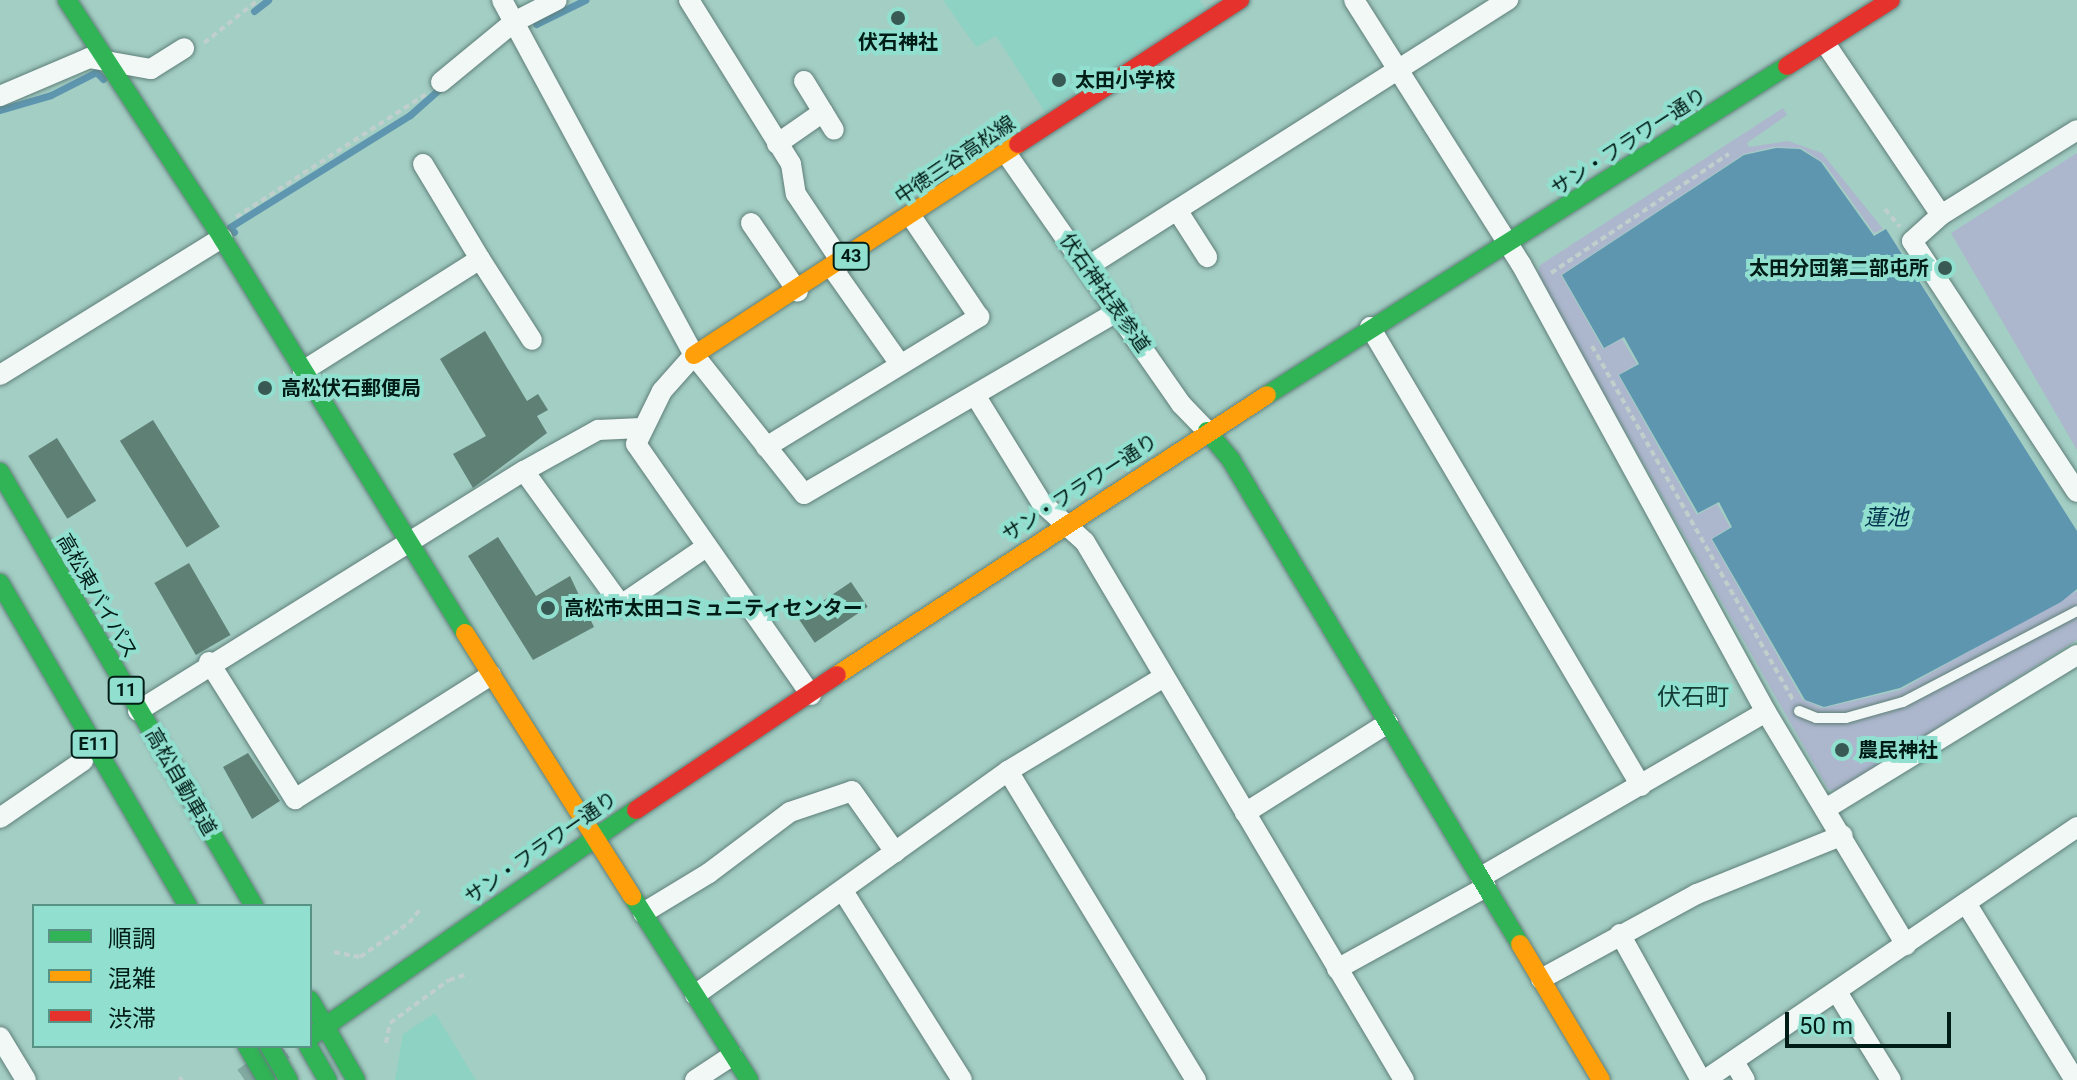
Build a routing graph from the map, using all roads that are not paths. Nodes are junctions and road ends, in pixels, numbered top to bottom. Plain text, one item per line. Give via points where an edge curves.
1 (67, 0) edge
2 (502, 0) edge
3 (557, 0) edge
4 (689, 0) edge
5 (1354, 0) edge
6 (1508, 0) edge
7 (1234, 2) edge
8 (1884, 2) edge
9 (514, 22) junction
10 (1825, 43) junction
11 (184, 48) road end
12 (105, 58) junction
13 (1396, 73) junction
14 (804, 81) dead end
15 (441, 82) road end
16 (0, 96) edge
17 (2077, 130) edge
18 (777, 144) junction
19 (1006, 153) junction
20 (423, 164) dead end
21 (1177, 210) junction
22 (1941, 215) junction
23 (911, 216) junction
24 (751, 223) dead end
25 (220, 233) junction
26 (1508, 246) junction
27 (1207, 257) dead end
28 (480, 259) junction
29 (838, 266) junction
30 (1087, 267) junction
31 (798, 292) junction
32 (1119, 311) junction
33 (1370, 327) junction
34 (532, 340) dead end
35 (694, 355) junction
36 (900, 364) junction
37 (303, 371) junction
38 (0, 375) edge
39 (975, 395) junction
40 (641, 428) junction
41 (1207, 431) junction
42 (766, 447) junction
43 (524, 471) junction
44 (0, 472) edge
45 (2077, 492) edge
46 (1064, 523) junction
47 (408, 542) junction
48 (706, 547) junction
49 (0, 583) edge
50 (2077, 611) edge
51 (0, 622) edge
52 (2077, 655) edge
53 (209, 662) junction
54 (491, 675) junction
55 (1162, 678) junction
56 (811, 695) junction
57 (138, 711) junction
58 (1799, 711) dead end
59 (1766, 712) junction
60 (1388, 723) junction
61 (83, 761) junction
62 (1008, 771) junction
63 (1641, 786) junction
64 (1827, 808) junction
65 (1245, 813) junction
66 (0, 818) edge
67 (2077, 827) edge
68 (1843, 835) junction
69 (595, 837) junction
70 (895, 852) junction
71 (1484, 882) junction
72 (843, 891) junction
73 (1966, 903) junction
74 (165, 904) edge
75 (187, 904) edge
76 (253, 904) edge
77 (643, 913) junction
78 (1620, 934) junction
79 (1906, 945) junction
80 (1337, 969) junction
81 (1541, 979) junction
82 (1837, 992) junction
83 (695, 995) junction
84 (312, 1008) edge
85 (318, 1032) edge
86 (0, 1037) edge
87 (248, 1048) edge
88 (270, 1048) edge
89 (295, 1048) edge
90 (309, 1048) edge
91 (733, 1055) junction
92 (1734, 1062) junction
93 (259, 1077) edge
94 (26, 1080) edge
95 (289, 1080) edge
96 (328, 1080) edge
97 (356, 1080) edge
98 (695, 1080) edge
99 (749, 1080) edge
100 (962, 1080) edge
101 (1196, 1080) edge
102 (1404, 1080) edge
103 (1601, 1080) edge
104 (1703, 1080) edge
105 (1745, 1080) edge
106 (1891, 1080) edge
107 (2075, 1080) edge

1 - 12 main road
2 - 9 street
3 - 9 street
4 - 18 street
5 - 13 street
6 - 13 street
7 - 19 main road, 中徳三谷高松線 / 43
8 - 10 main road, サン・フラワー通り
9 - 15 street
9 - 35 street
10 - 22 street
10 - 26 main road, サン・フラワー通り
11 - 12 street via 151,69
12 - 16 street via 89,58
12 - 25 main road
13 - 21 street
13 - 26 street
14 - 18 street via 829,121
17 - 22 street
18 - 29 street via 791,164 796,194
19 - 23 main road, 中徳三谷高松線 / 43
19 - 30 street, 伏石神社表参道
20 - 28 street
21 - 27 street
21 - 30 street
22 - 45 street via 1912,241
23 - 29 main road, 中徳三谷高松線 / 43
23 - 36 street via 979,317
24 - 31 street
25 - 37 main road
25 - 38 street
26 - 33 main road, サン・フラワー通り
26 - 59 street
28 - 34 street
28 - 37 street
29 - 31 main road, 中徳三谷高松線 / 43
29 - 36 street
30 - 32 street, 伏石神社表参道
31 - 35 main road, 中徳三谷高松線 / 43
32 - 39 street
32 - 41 street, 伏石神社表参道 via 1181,404
33 - 41 main road, サン・フラワー通り
33 - 63 street
35 - 40 street via 662,391
35 - 42 street
36 - 42 street
37 - 47 main road
39 - 42 street via 804,494
39 - 46 street via 1041,502
40 - 43 street via 598,430
40 - 48 street via 636,439 639,452
41 - 46 main road, サン・フラワー通り
41 - 60 main road via 1231,460
43 - 47 street
43 - 48 street via 621,605
44 - 57 main road, 高松東バイパス / 11
46 - 55 street via 1085,542
46 - 56 main road, サン・フラワー通り
47 - 53 street
47 - 54 main road
48 - 56 street
49 - 75 main road, E11
50 - 58 lane via 1903,702 1846,718 1816,718
51 - 61 main road
52 - 64 street
53 - 54 street via 295,799
53 - 57 street
54 - 69 main road
55 - 62 street
55 - 65 street
56 - 69 main road, サン・フラワー通り
57 - 76 main road, 高松東バイパス / 11
59 - 63 street
59 - 64 street
60 - 65 street
60 - 71 main road
61 - 66 street
61 - 74 main road
62 - 70 street
62 - 101 street
63 - 71 street
64 - 68 street
65 - 80 street
67 - 73 street
68 - 78 street via 1697,894
68 - 79 street
69 - 77 main road
69 - 85 main road, サン・フラワー通り
70 - 72 street
70 - 77 street via 852,791 790,812 709,873
71 - 80 street
71 - 81 main road
72 - 83 street
72 - 100 street
73 - 79 street
73 - 107 street
77 - 83 main road
78 - 81 street
78 - 104 street
79 - 82 street
80 - 102 street
81 - 103 main road
82 - 92 street
82 - 106 street
83 - 91 main road
84 - 85 main road
85 - 97 main road
86 - 94 street
87 - 93 main road
88 - 95 main road, bridge
89 - 93 main road
90 - 96 main road
91 - 98 street
91 - 99 main road
92 - 104 street
92 - 105 street

